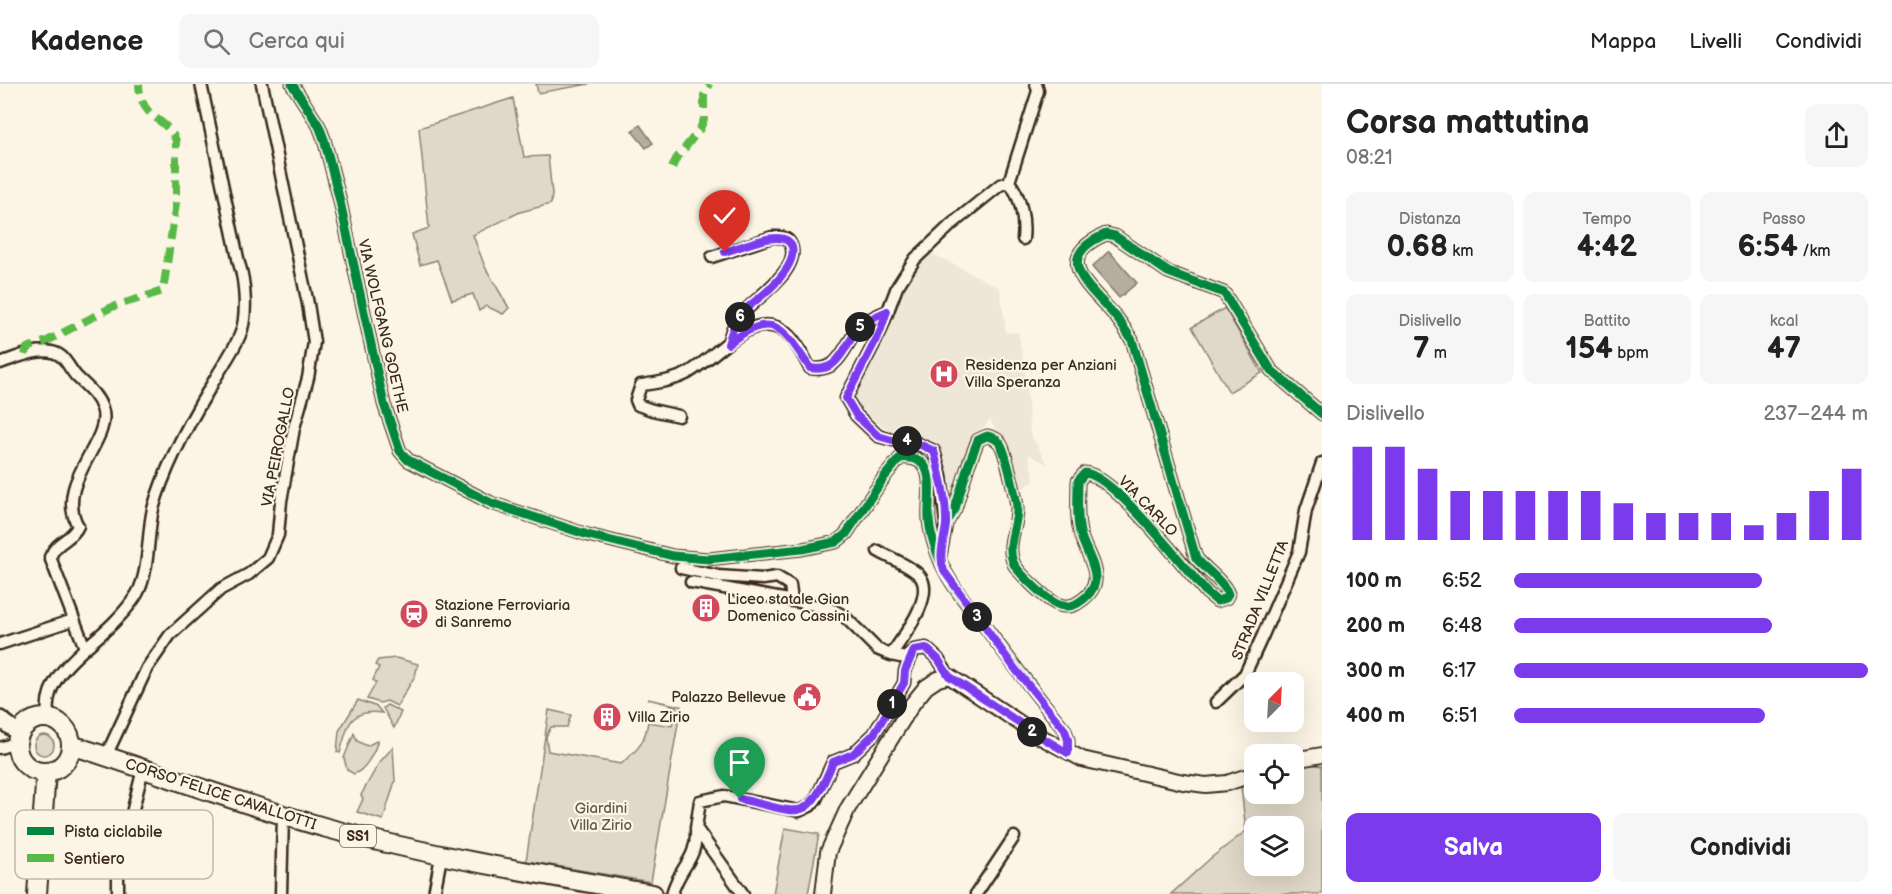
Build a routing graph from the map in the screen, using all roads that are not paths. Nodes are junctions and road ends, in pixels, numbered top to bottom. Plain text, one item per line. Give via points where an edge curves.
1 (201, 84) edge
2 (262, 84) edge
3 (292, 84) edge
4 (1035, 84) edge
5 (1009, 182) junction
6 (1023, 239) dead end
7 (712, 257) dead end
8 (887, 311) junction
9 (728, 344) junction
10 (0, 363) edge
11 (1322, 414) edge
12 (679, 416) dead end
13 (1322, 463) edge
14 (946, 524) junction
15 (878, 551) dead end
16 (940, 560) junction
17 (681, 568) dead end
18 (691, 582) dead end
19 (792, 601) junction
20 (73, 620) junction
21 (0, 644) edge
22 (85, 648) junction
23 (914, 650) junction
24 (891, 655) junction
25 (949, 676) junction
26 (1216, 702) dead end
27 (0, 719) edge
28 (49, 719) junction
29 (12, 741) edge
30 (71, 745) junction
31 (1068, 753) junction
32 (1322, 755) edge
33 (106, 756) junction
34 (1304, 758) edge
35 (144, 769) junction
36 (46, 772) junction
37 (1244, 777) edge
38 (43, 810) edge
39 (133, 810) edge
40 (283, 816) junction
41 (696, 828) junction
42 (1014, 837) dead end
43 (441, 857) junction
44 (38, 879) edge
45 (37, 894) edge
46 (280, 894) edge
47 (434, 894) edge
48 (653, 894) edge
49 (672, 894) edge
50 (743, 894) edge
51 (823, 894) edge
52 (976, 894) edge

1 - 22 street via 243,277 241,333 166,474 153,510 138,593 117,620
2 - 33 street, VIA PEIROGALLO via 314,342 290,449 278,534 268,558 221,589 170,635 147,668
3 - 16 street, VIA WOLFGANG GOETHE via 324,139 384,404 400,451 408,460 491,503 588,535 673,556 708,559 836,542 846,534 900,458 910,457 927,469 929,522
4 - 5 street via 1038,91
5 - 6 street via 1021,209
5 - 8 street, VIA CARLO via 952,224 915,259
7 - 9 street via 772,237 786,238 792,247 786,270 742,313
8 - 9 street via 861,326 832,366 822,370 810,368 790,336 771,325 744,331
8 - 14 street, VIA CARLO via 846,398 856,415 878,436 912,441 934,451 941,475
9 - 12 street via 687,374 641,385 638,405
10 - 20 street via 45,351 61,356 97,397 103,411 103,425 77,478 71,508 78,526 75,533 54,547 50,557
11 - 14 street, VIA CARLO via 1271,370 1224,293 1168,272 1106,234 1085,245 1078,269 1132,340 1196,558 1224,586 1226,598 1217,601 1207,593 1138,513 1099,478 1085,474 1078,481 1081,535 1096,578 1078,603 1054,603 1013,562 1011,539 1017,508 1001,445 993,437 978,440 955,509
13 - 26 street, STRADA VILLETTA via 1306,510 1299,552 1263,635 1245,674
14 - 16 street, VIA CARLO
15 - 24 street via 918,574 925,592 916,615
16 - 31 street, VIA WOLFGANG GOETHE via 960,595 1065,730
17 - 19 street via 718,576 777,577 790,585
18 - 19 street
19 - 24 street via 821,606 844,616 877,649
20 - 21 street
20 - 22 street
22 - 28 street via 58,677 49,698
23 - 24 street via 905,658
23 - 25 street via 926,648
23 - 41 street via 904,683 874,734 853,754 833,762 810,806 799,811 724,796 700,801
25 - 31 street
25 - 51 street via 932,683 912,703 848,808 828,852
27 - 29 main road
28 - 29 main road via 35,720
28 - 30 main road via 62,725
29 - 36 main road via 27,766
30 - 33 main road, CORSO FELICE CAVALLOTTI / SS1
30 - 36 main road via 67,760
31 - 37 street via 1183,782 1206,785
32 - 34 street
33 - 35 main road, CORSO FELICE CAVALLOTTI / SS1
35 - 39 street
35 - 40 main road, CORSO FELICE CAVALLOTTI / SS1
36 - 38 main road
40 - 43 main road, CORSO FELICE CAVALLOTTI / SS1
40 - 46 street
41 - 49 street via 692,859 675,882
41 - 50 street
42 - 52 street
43 - 47 street
43 - 48 main road, CORSO FELICE CAVALLOTTI / SS1
44 - 45 main road

